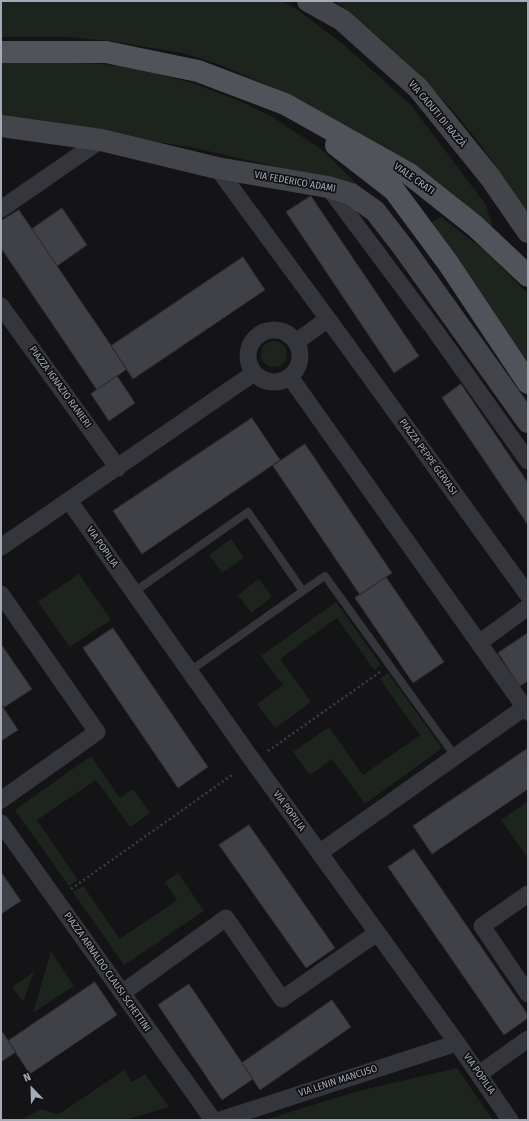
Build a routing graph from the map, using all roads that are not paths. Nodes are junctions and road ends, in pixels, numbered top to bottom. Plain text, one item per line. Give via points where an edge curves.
1 (308, 1) edge
2 (1, 52) edge
3 (285, 104) junction
4 (1, 126) edge
5 (101, 140) junction
6 (217, 168) junction
7 (328, 187) junction
8 (1, 209) edge
9 (528, 232) edge
10 (528, 276) edge
11 (1, 306) edge
12 (328, 318) junction
13 (296, 342) junction
14 (254, 374) junction
15 (290, 377) junction
16 (528, 383) edge
17 (528, 422) edge
18 (528, 461) edge
19 (118, 468) junction
20 (70, 502) junction
21 (1, 548) edge
22 (303, 591) junction
23 (134, 592) junction
24 (1, 594) edge
25 (528, 595) edge
26 (528, 607) edge
27 (479, 643) junction
28 (190, 671) junction
29 (527, 708) edge
30 (455, 756) junction
31 (1, 800) edge
32 (1, 823) edge
33 (319, 853) junction
34 (528, 894) edge
35 (377, 933) junction
36 (122, 993) junction
37 (528, 994) edge
38 (528, 1039) edge
39 (457, 1043) junction
40 (479, 1074) junction
41 (213, 1120) edge
42 (220, 1120) edge
43 (510, 1120) edge

1 - 9 street, VIA CADUTI DI RAZZÀ via 342,20 418,88 490,177
2 - 3 main road via 106,52 198,71
3 - 10 main road, VIALE CRATI via 408,173 475,226
3 - 16 main road via 394,190 448,263
4 - 5 street, VIA FEDERICO ADAMI
5 - 6 street, VIA FEDERICO ADAMI
5 - 8 street
6 - 7 street, VIA FEDERICO ADAMI
6 - 12 street, PIAZZA PEPPE GERVASI
7 - 17 street, VIA FEDERICO ADAMI via 352,194 375,211 408,253
7 - 18 street
11 - 19 street, PIAZZA IGNAZIO RANIERI
12 - 13 street
12 - 25 street, PIAZZA PEPPE GERVASI
13 - 14 street via 283,332 267,331 260,334 253,340 247,355
13 - 15 street via 300,360
14 - 15 street via 266,382 275,383
14 - 19 street
15 - 27 street
19 - 20 street
20 - 21 street
20 - 23 street, VIA POPILIA
22 - 23 lane via 248,512
22 - 28 lane
22 - 30 lane via 325,576
23 - 28 street, VIA POPILIA
24 - 31 street via 97,732
26 - 27 street
27 - 29 street
28 - 33 street, VIA POPILIA
29 - 30 street
30 - 33 street
32 - 36 street, PIAZZA ARNALDO CLAUSI SCHETTINI
33 - 35 street, VIA POPILIA
34 - 37 street via 482,926
35 - 36 street via 282,999 226,918
35 - 39 street, VIA POPILIA
36 - 41 street, PIAZZA ARNALDO CLAUSI SCHETTINI
38 - 40 street
39 - 40 street, VIA POPILIA
39 - 42 street, VIA LENIN MANCUSO
40 - 43 street, VIA POPILIA

